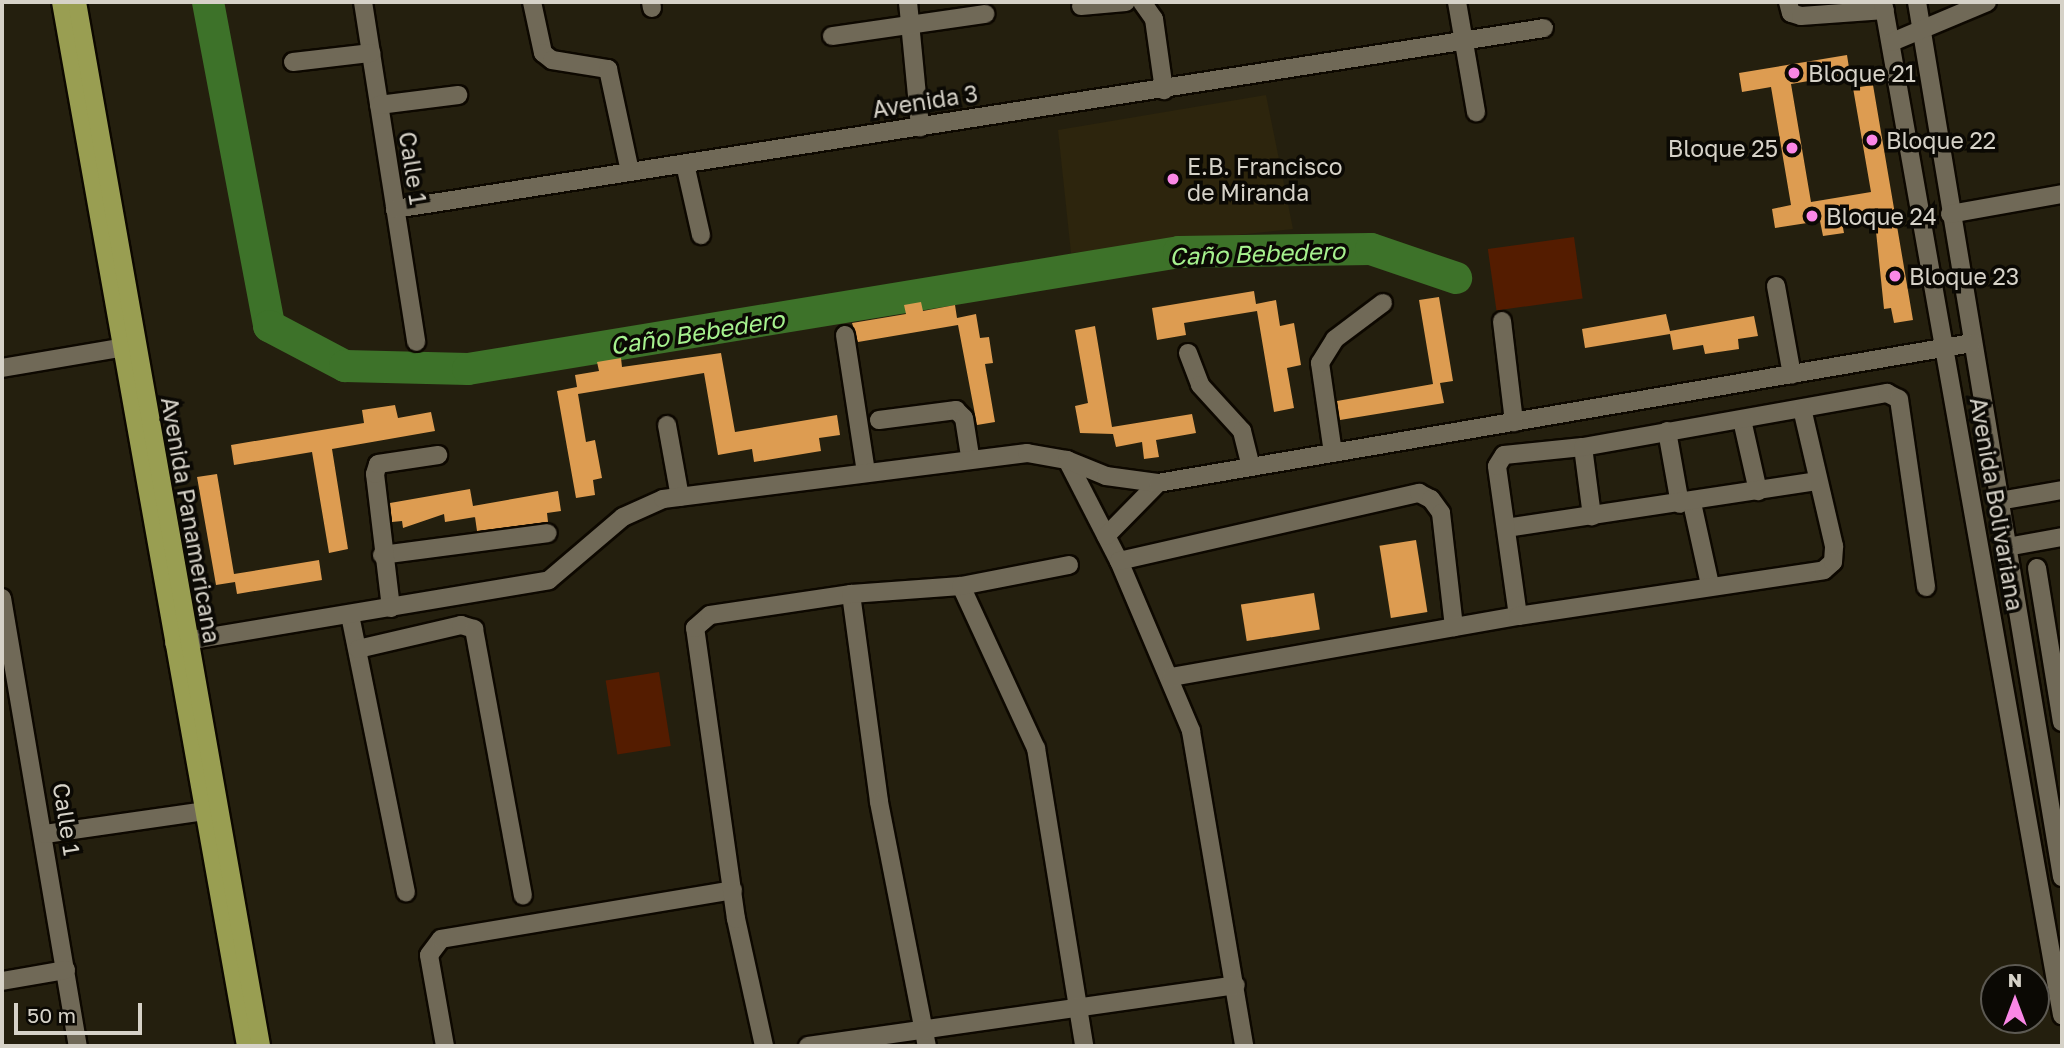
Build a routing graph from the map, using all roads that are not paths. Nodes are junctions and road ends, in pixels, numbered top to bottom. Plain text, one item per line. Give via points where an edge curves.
1 (61, 2) edge
2 (76, 2) edge
3 (363, 2) edge
4 (532, 2) edge
5 (908, 2) edge
6 (1126, 2) edge
7 (1142, 2) edge
8 (1457, 2) edge
9 (1788, 2) edge
10 (1917, 2) edge
11 (1987, 2) edge
12 (1082, 6) dead end
13 (1884, 6) edge
14 (985, 14) dead end
15 (911, 22) junction
16 (1544, 28) dead end
17 (1922, 31) junction
18 (832, 36) dead end
19 (1892, 42) junction
20 (1463, 43) junction
21 (371, 52) junction
22 (293, 62) dead end
23 (1164, 90) junction
24 (458, 95) dead end
25 (379, 105) junction
26 (1476, 112) dead end
27 (920, 127) junction
28 (685, 164) junction
29 (630, 172) junction
30 (2062, 194) edge
31 (395, 209) junction
32 (1950, 214) junction
33 (701, 235) dead end
34 (1776, 286) dead end
35 (1383, 303) dead end
36 (1502, 321) dead end
37 (845, 335) dead end
38 (416, 342) dead end
39 (1972, 343) junction
40 (129, 346) junction
41 (1945, 347) junction
42 (1188, 353) dead end
43 (2, 368) edge
44 (1792, 375) junction
45 (1801, 409) junction
46 (878, 420) dead end
47 (1742, 420) junction
48 (1514, 422) junction
49 (667, 425) dead end
50 (1667, 431) junction
51 (1583, 447) junction
52 (1333, 453) junction
53 (439, 454) dead end
54 (970, 457) junction
55 (1067, 460) junction
56 (1251, 467) junction
57 (866, 472) junction
58 (1816, 481) junction
59 (1158, 483) junction
60 (2062, 490) edge
61 (1758, 491) junction
62 (680, 497) junction
63 (1999, 501) junction
64 (1686, 503) junction
65 (1592, 516) junction
66 (1506, 528) junction
67 (548, 533) dead end
68 (1106, 536) junction
69 (2062, 537) edge
70 (2007, 547) junction
71 (382, 555) junction
72 (1119, 561) junction
73 (1069, 565) dead end
74 (2037, 568) dead end
75 (1710, 585) junction
76 (961, 586) junction
77 (1926, 587) dead end
78 (851, 594) junction
79 (4, 599) edge
80 (391, 608) junction
81 (350, 615) junction
82 (1518, 616) junction
83 (1454, 626) junction
84 (181, 642) junction
85 (358, 649) junction
86 (1171, 677) junction
87 (2062, 722) edge
88 (211, 810) junction
89 (45, 834) junction
90 (2062, 877) edge
91 (733, 890) junction
92 (405, 892) dead end
93 (523, 896) dead end
94 (66, 971) junction
95 (2, 981) edge
96 (1236, 985) junction
97 (1078, 1007) junction
98 (2062, 1015) edge
99 (925, 1038) edge
100 (78, 1046) edge
101 (246, 1046) edge
102 (261, 1046) edge
103 (445, 1046) edge
104 (764, 1046) edge
105 (808, 1046) edge
106 (1084, 1046) edge
107 (1244, 1046) edge

1 - 40 main road, Avenida Panamericana
2 - 40 main road, Avenida Panamericana
3 - 21 street, Calle 1
4 - 29 street via 543,53 552,60 608,69
5 - 15 street
6 - 12 street
7 - 23 street via 1154,19
8 - 20 street
9 - 13 street via 1791,13 1801,16
10 - 17 street, Avenida Bolivariana
11 - 17 street
13 - 19 street, Avenida Bolivariana
14 - 15 street
15 - 18 street
15 - 27 street
16 - 20 street, Avenida 3
17 - 19 street
17 - 32 street, Avenida Bolivariana
19 - 41 street, Avenida Bolivariana
20 - 23 street, Avenida 3
20 - 26 street
21 - 22 street
21 - 25 street, Calle 1
23 - 27 street, Avenida 3
24 - 25 street
25 - 31 street, Calle 1
27 - 28 street, Avenida 3
28 - 29 street, Avenida 3
28 - 33 street
29 - 31 street, Avenida 3
30 - 32 street
31 - 38 street, Calle 1
32 - 39 street, Avenida Bolivariana
34 - 44 street
35 - 52 street via 1335,339 1320,363
36 - 48 street
37 - 57 street
39 - 41 street
39 - 63 street, Avenida Bolivariana
40 - 43 street
40 - 84 main road, Avenida Panamericana
41 - 44 street
41 - 98 street, Avenida Bolivariana
42 - 56 street via 1200,385 1242,431
44 - 48 street
45 - 47 street
45 - 58 street
45 - 77 street via 1887,393 1899,398
46 - 54 street via 956,410 964,418
47 - 50 street
47 - 61 street
48 - 52 street
49 - 62 street
50 - 51 street
50 - 64 street
51 - 65 street
51 - 66 street via 1498,458
52 - 56 street
53 - 71 street via 378,464
54 - 55 street via 1027,453
54 - 57 street
55 - 59 street via 1106,476
55 - 68 street
56 - 59 street
57 - 62 street
58 - 61 street
58 - 75 street via 1833,562 1824,570
59 - 68 street via 1119,516
60 - 63 street
61 - 64 street
62 - 80 street via 622,517 548,580
63 - 70 street, Avenida Bolivariana
64 - 65 street
64 - 75 street
65 - 66 street
66 - 82 street
67 - 71 street
68 - 72 street
69 - 70 street
70 - 90 street, Avenida Bolivariana
71 - 80 street
72 - 83 street via 1419,493 1431,499 1441,513
72 - 86 street
73 - 76 street
74 - 87 street
75 - 82 street
76 - 78 street
76 - 97 street via 1036,748
78 - 91 street via 710,615 695,628
78 - 99 street via 879,802
79 - 89 street, Calle 1
80 - 81 street
81 - 84 street
81 - 85 street
82 - 83 street
83 - 86 street
84 - 88 main road, Avenida Panamericana
85 - 92 street
85 - 93 street via 461,625 474,628
86 - 96 street via 1191,732
88 - 89 street
88 - 101 main road, Avenida Panamericana
88 - 102 main road, Avenida Panamericana
89 - 94 street, Calle 1
91 - 103 street via 441,939 429,955
91 - 104 street
94 - 95 street
94 - 100 street, Calle 1
96 - 97 street
96 - 107 street
97 - 99 street
97 - 106 street
99 - 105 street

